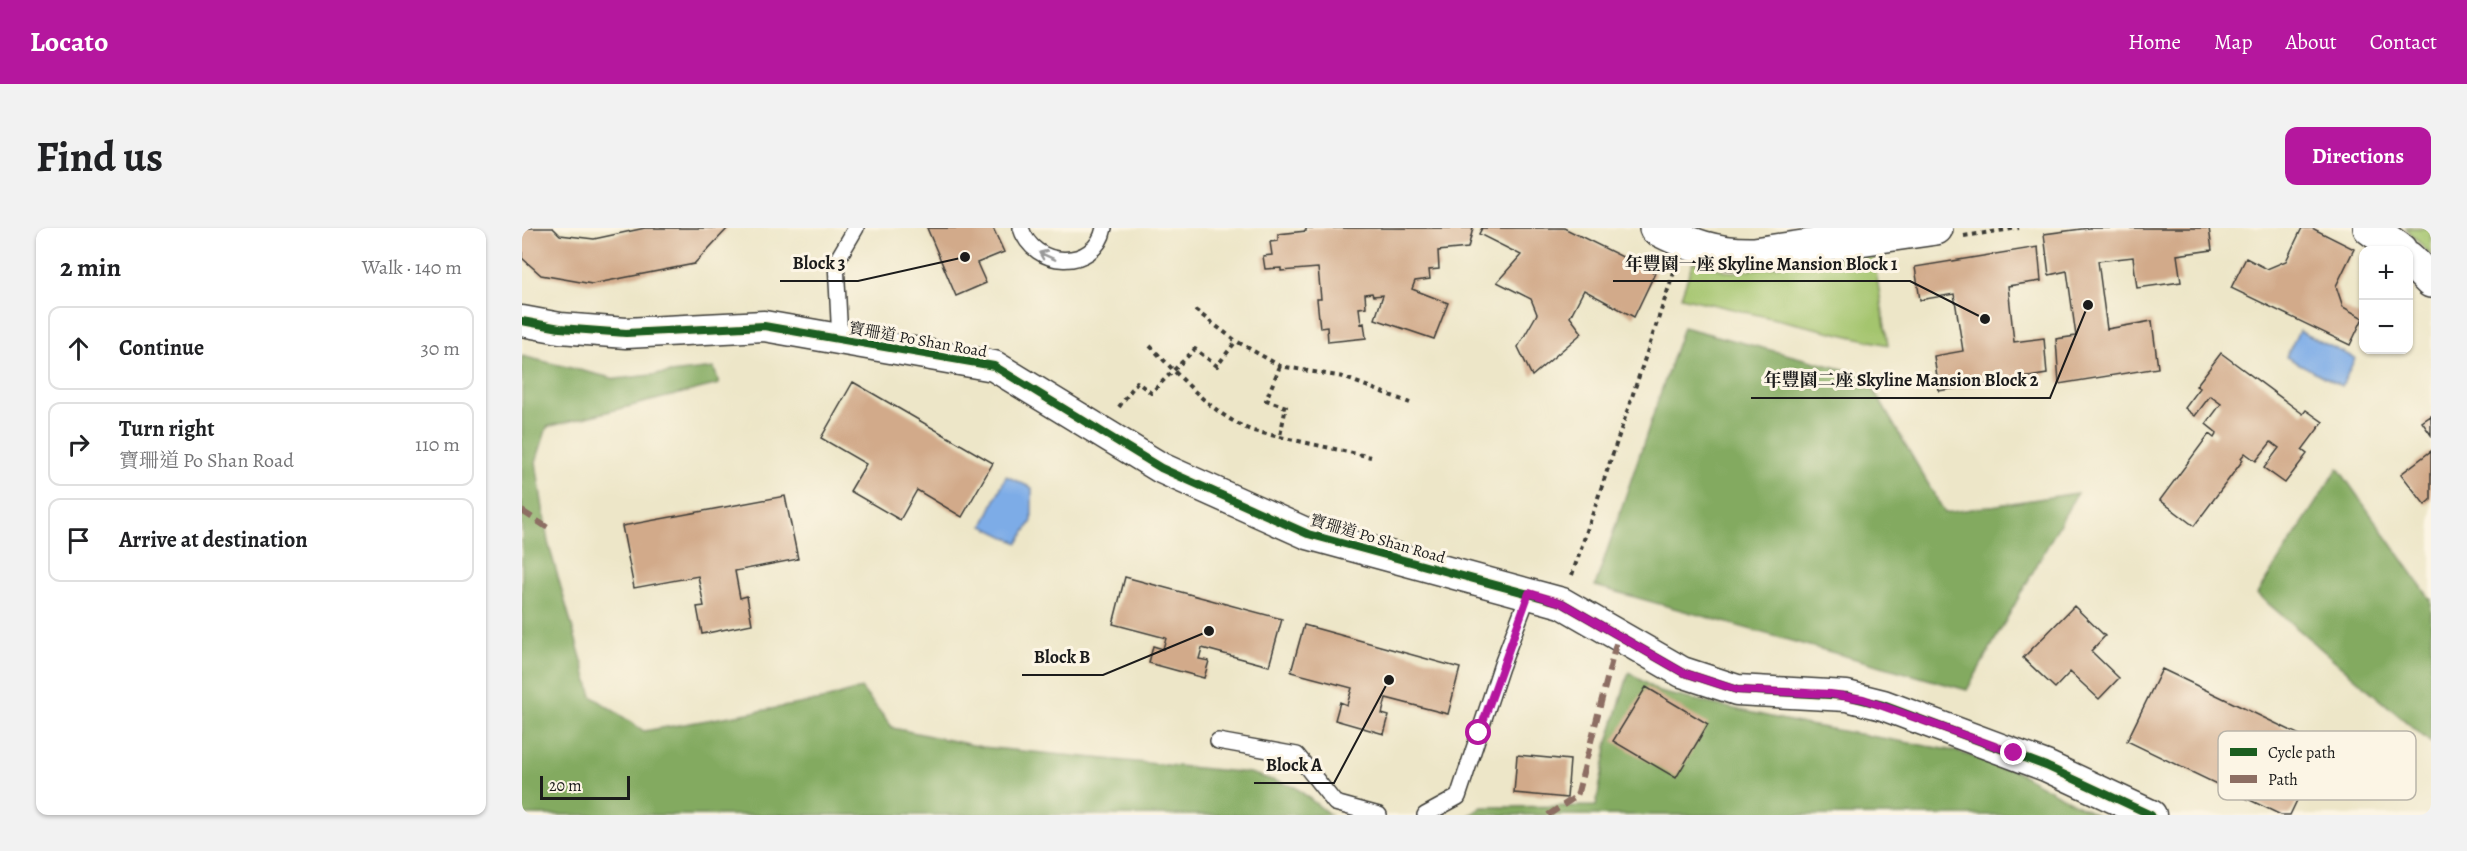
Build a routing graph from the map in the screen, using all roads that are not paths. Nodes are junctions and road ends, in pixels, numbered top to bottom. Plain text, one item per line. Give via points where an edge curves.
1 (856, 228) edge
2 (1021, 228) edge
3 (1104, 228) edge
4 (1656, 228) edge
5 (1936, 228) edge
6 (2370, 228) edge
7 (2395, 246) edge
8 (2413, 262) edge
9 (2431, 281) edge
10 (522, 321) edge
11 (840, 339) junction
12 (1529, 593) junction
13 (1218, 741) dead end
14 (1379, 815) edge
15 (1425, 815) edge
16 (2151, 815) edge

1 - 11 lane via 836,262
3 -> 2 lane via 1096,245 1072,260 1044,256 1033,248
4 - 5 street via 1686,243 1732,254 1754,254
6 - 7 street
8 - 9 street
10 - 11 street, 寶珊道 Po Shan Road via 626,333 764,326
11 - 12 street, 寶珊道 Po Shan Road via 994,366 1161,468 1308,534
12 - 15 lane via 1458,797
12 - 16 street, 寶珊道 Po Shan Road via 1562,603 1702,680 1737,690 1830,694 1883,705 2046,766
13 - 14 lane via 1297,755 1335,803

